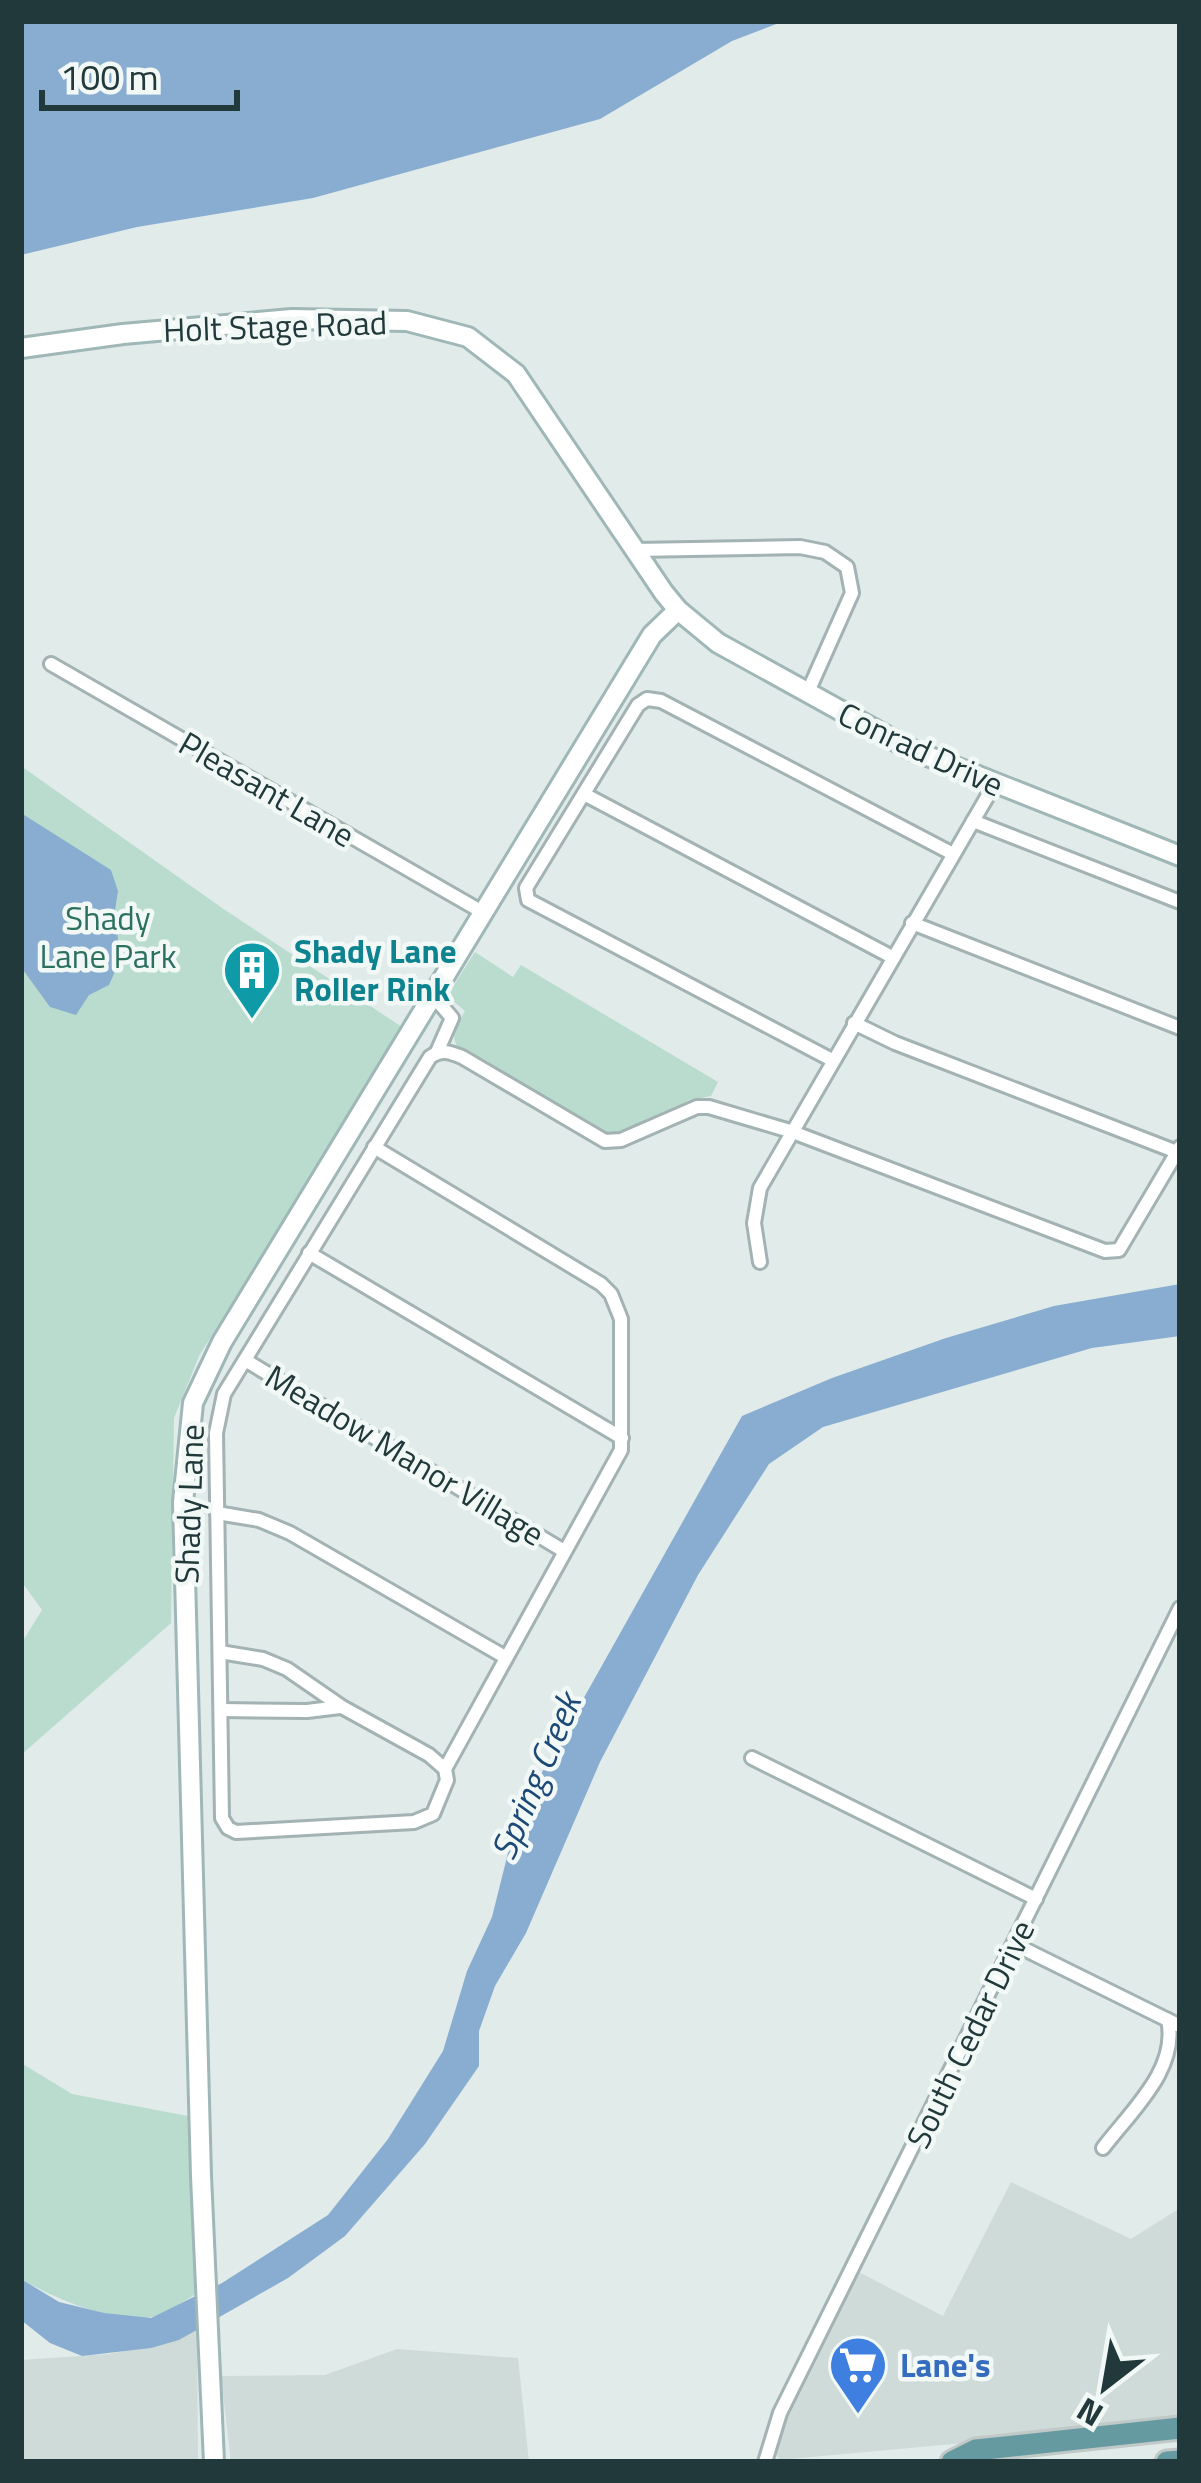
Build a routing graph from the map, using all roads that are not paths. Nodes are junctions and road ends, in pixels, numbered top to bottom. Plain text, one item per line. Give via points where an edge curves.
1 (21, 348) edge
2 (635, 550) junction
3 (677, 610) junction
4 (51, 664) dead end
5 (807, 694) junction
6 (994, 785) junction
7 (584, 794) junction
8 (973, 820) junction
9 (953, 854) junction
10 (1180, 856) edge
11 (1180, 902) edge
12 (484, 913) junction
13 (912, 923) junction
14 (892, 957) junction
15 (435, 998) junction
16 (854, 1023) junction
17 (1179, 1024) edge
18 (437, 1052) junction
19 (832, 1060) junction
20 (790, 1131) junction
21 (374, 1148) junction
22 (1178, 1149) edge
23 (310, 1253) junction
24 (760, 1262) dead end
25 (244, 1360) junction
26 (622, 1438) junction
27 (217, 1513) junction
28 (564, 1551) junction
29 (1180, 1608) edge
30 (220, 1652) junction
31 (505, 1657) junction
32 (187, 1679) junction
33 (220, 1680) junction
34 (341, 1707) junction
35 (220, 1710) junction
36 (752, 1758) dead end
37 (445, 1769) junction
38 (1036, 1899) junction
39 (1014, 1944) junction
40 (1174, 2023) edge
41 (1102, 2148) dead end
42 (1180, 2428) edge
43 (1180, 2461) edge
44 (214, 2462) edge
45 (765, 2462) edge
46 (952, 2462) edge
47 (1167, 2462) edge

1 - 2 main road, Holt Stage Road via 292,319 406,321 468,337 516,374
2 - 3 main road
2 - 5 street via 800,547 847,567 852,593
3 - 5 main road, Conrad Drive
3 - 12 main road, Shady Lane via 652,635
4 - 12 street, Pleasant Lane
5 - 6 main road, Conrad Drive
6 - 8 street
6 - 10 main road, Conrad Drive
7 - 9 street via 638,705 661,701
7 - 14 street
7 - 19 street via 526,888 528,900
8 - 9 street
8 - 11 street
9 - 13 street
12 - 15 main road, Shady Lane
13 - 14 street
13 - 17 street
14 - 16 street
15 - 18 street via 452,1018
15 - 32 main road, Shady Lane via 222,1342 193,1403 183,1502
16 - 19 street
16 - 22 street
18 - 20 street via 462,1057 604,1141 697,1107
18 - 21 street, Meadow Manor Village
19 - 20 street
20 - 22 street via 1112,1252
20 - 24 street via 760,1188
21 - 23 street, Meadow Manor Village
21 - 26 street, Meadow Manor Village via 611,1294 621,1319
23 - 25 street, Meadow Manor Village
23 - 26 street
25 - 27 street, Meadow Manor Village via 218,1410
25 - 28 street, Meadow Manor Village
26 - 28 street, Meadow Manor Village
27 - 30 street, Meadow Manor Village
27 - 31 street via 290,1533
28 - 31 street, Meadow Manor Village
29 - 38 street, South Cedar Drive
30 - 33 street, Meadow Manor Village
30 - 34 street via 286,1669
31 - 37 street, Meadow Manor Village
32 - 33 street
32 - 44 main road, Shady Lane
33 - 35 street, Meadow Manor Village
34 - 35 street
34 - 37 street
35 - 37 street, Meadow Manor Village via 222,1818 236,1832 414,1822 434,1814
36 - 38 street
38 - 39 street, South Cedar Drive
39 - 40 street
39 - 45 street, South Cedar Drive via 780,2414
40 - 41 street via 1160,2073
42 - 46 main road via 976,2450
43 - 47 main road

